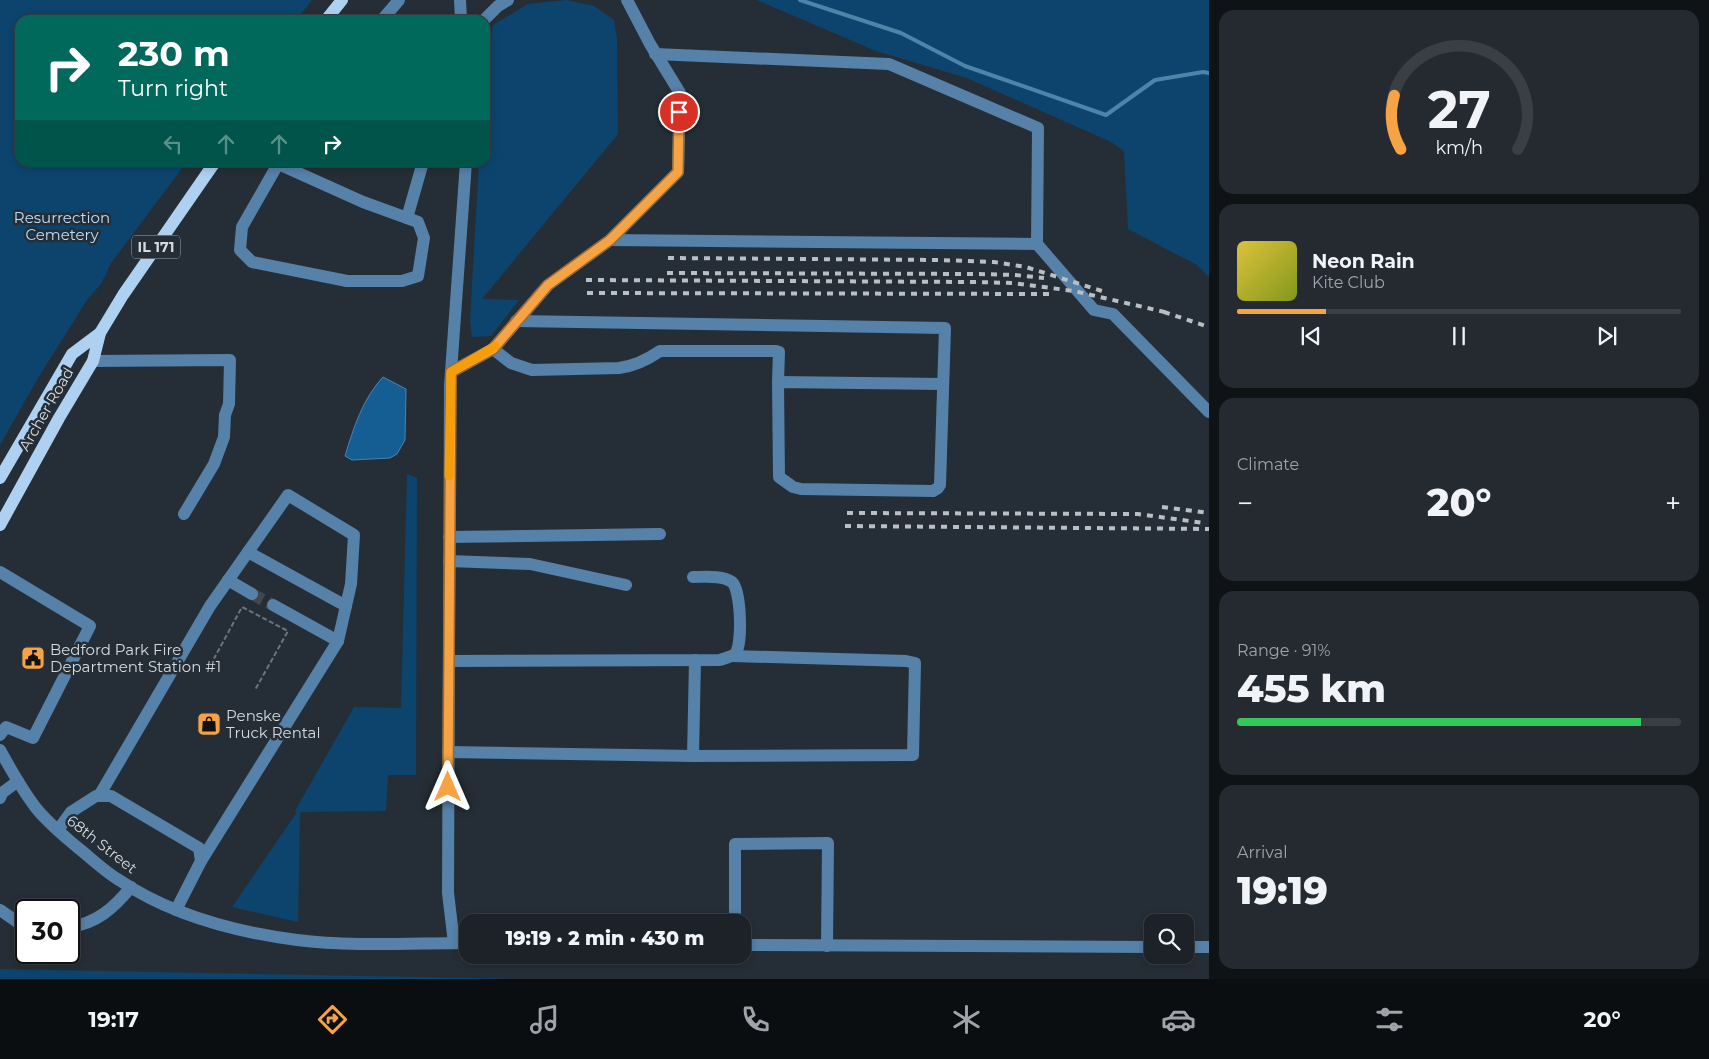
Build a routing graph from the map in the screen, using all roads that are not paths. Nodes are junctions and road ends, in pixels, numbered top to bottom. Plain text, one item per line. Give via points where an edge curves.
1 (342, 0) edge
2 (398, 0) edge
3 (460, 0) edge
4 (508, 0) edge
5 (627, 0) edge
6 (330, 15) edge
7 (386, 15) edge
8 (460, 15) edge
9 (489, 15) edge
10 (656, 54) junction
11 (211, 167) edge
12 (274, 167) edge
13 (285, 167) edge
14 (422, 167) edge
15 (466, 167) edge
16 (407, 218) junction
17 (610, 240) junction
18 (1037, 244) junction
19 (516, 321) junction
20 (100, 334) junction
21 (493, 349) junction
22 (93, 361) junction
23 (451, 372) junction
24 (778, 382) junction
25 (943, 384) junction
26 (1209, 412) edge
27 (0, 478) edge
28 (184, 514) dead end
29 (0, 525) edge
30 (660, 534) dead end
31 (449, 537) junction
32 (248, 552) junction
33 (449, 561) junction
34 (0, 572) edge
35 (694, 577) dead end
36 (228, 580) junction
37 (626, 585) dead end
38 (252, 594) tunnel mouth
39 (273, 605) tunnel mouth
40 (346, 606) junction
41 (338, 641) junction
42 (732, 656) junction
43 (695, 660) junction
44 (449, 661) junction
45 (0, 736) edge
46 (0, 750) edge
47 (448, 752) junction
48 (693, 756) junction
49 (18, 781) junction
50 (99, 796) junction
51 (0, 798) edge
52 (58, 830) junction
53 (201, 860) junction
54 (131, 887) junction
55 (0, 910) edge
56 (176, 910) junction
57 (735, 914) edge
58 (15, 920) edge
59 (80, 924) edge
60 (454, 943) junction
61 (459, 943) edge
62 (751, 945) edge
63 (827, 946) junction
64 (1144, 947) edge
65 (1194, 947) edge
66 (1209, 947) edge

1 - 6 main road
2 - 7 street
3 - 8 street
4 - 9 street
5 - 10 street
10 - 17 street via 680,93 678,172
10 - 18 street via 889,64 1038,128
11 - 20 main road, Archer Road / IL 171 via 122,295
12 - 16 street via 242,227 240,250 252,262 347,281 402,281 418,276 424,238 418,222
13 - 16 street
14 - 16 street
15 - 23 street
17 - 18 street
17 - 19 street via 548,285
18 - 26 street via 1094,310 1113,314
19 - 21 street
19 - 25 street via 945,328
20 - 22 main road, Archer Road / IL 171
20 - 27 main road, Archer Road / IL 171 via 72,354
21 - 23 street
21 - 24 street via 511,363 532,370 633,366 660,351 776,351 779,352
22 - 28 street via 230,360 224,436 214,464
22 - 29 main road, Archer Road / IL 171
23 - 31 street
24 - 25 street
24 - 25 street via 779,476 793,487 933,491 940,485
30 - 31 street
31 - 33 street
32 - 36 street
32 - 40 street
32 - 40 street via 288,495 354,535 351,584
33 - 37 street via 530,564
33 - 44 street
34 - 45 street via 90,626 33,738 6,728
35 - 42 street via 719,578 731,581 735,586 740,641
36 - 38 street
36 - 50 street
39 - 41 street
40 - 41 street
41 - 53 street
42 - 43 street via 720,660
42 - 48 street via 906,660 915,663 913,755
43 - 44 street
43 - 48 street
44 - 47 street
46 - 49 street, 68th Street
47 - 48 street
47 - 60 street via 448,892
49 - 51 street
49 - 52 street, 68th Street via 36,809
50 - 52 street via 72,812
50 - 53 street via 111,796 199,848
52 - 54 street, 68th Street
53 - 56 street
54 - 56 street, 68th Street
54 - 59 street via 117,904 97,919
55 - 58 street
56 - 60 street, 68th Street via 215,924 298,940
57 - 63 street via 735,844 828,843
60 - 61 street, 68th Street
62 - 63 street
63 - 64 street
65 - 66 street

